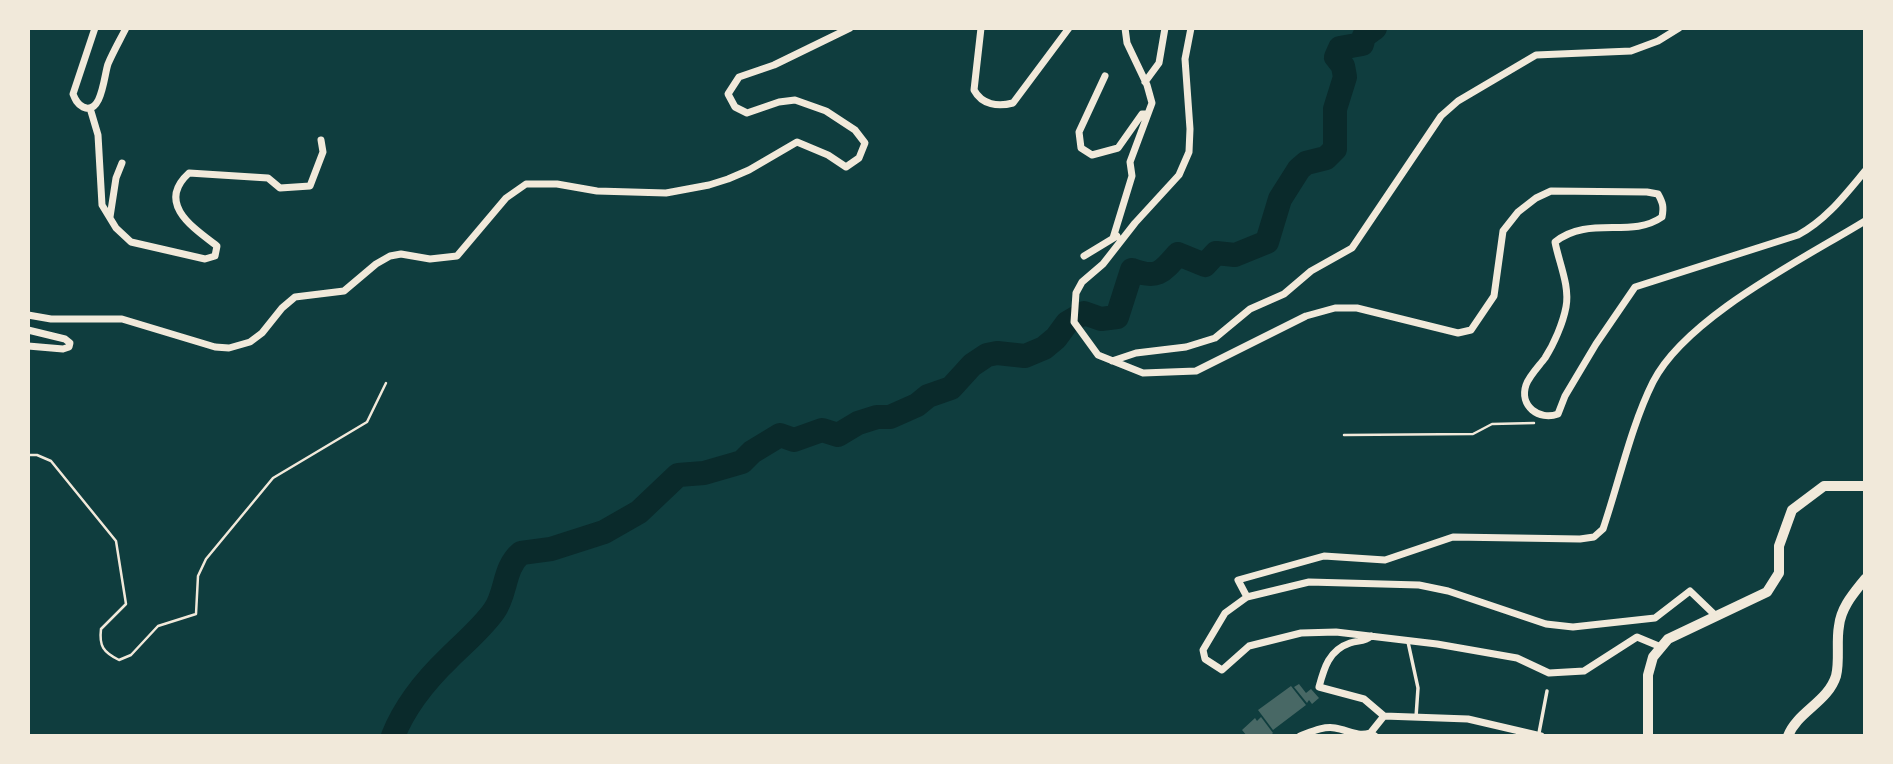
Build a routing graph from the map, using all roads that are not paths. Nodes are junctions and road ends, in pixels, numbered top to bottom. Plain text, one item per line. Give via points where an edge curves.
1 (95, 28) edge
2 (126, 28) edge
3 (850, 28) edge
4 (981, 28) edge
5 (1069, 28) edge
6 (1125, 28) edge
7 (1165, 28) edge
8 (1191, 28) edge
9 (1679, 28) edge
10 (1105, 76) dead end
11 (1145, 82) junction
12 (90, 108) junction
13 (1147, 114) junction
14 (321, 140) dead end
15 (122, 163) dead end
16 (1865, 171) edge
17 (110, 218) junction
18 (1865, 221) edge
19 (1132, 227) junction
20 (1113, 239) junction
21 (1084, 256) dead end
22 (28, 315) edge
23 (28, 330) edge
24 (28, 346) edge
25 (1111, 361) junction
26 (1865, 486) edge
27 (1865, 579) edge
28 (1247, 597) junction
29 (1716, 616) junction
30 (1371, 636) junction
31 (1408, 640) junction
32 (1661, 647) junction
33 (1547, 691) dead end
34 (1384, 716) junction
35 (1415, 719) junction
36 (1371, 735) edge
37 (1300, 736) edge
38 (1539, 736) edge
39 (1648, 736) edge
40 (1788, 736) edge

1 - 12 street via 74,94 82,107
2 - 12 street via 107,65 96,106
3 - 22 street via 739,77 728,94 734,107 747,113 794,100 826,111 855,130 865,143 859,158 846,167 797,142 728,179 666,193 526,184 506,198 457,256 390,256 344,291 295,297 254,340 229,348 122,319
4 - 5 street via 974,90 985,102 1004,106 1019,96
6 - 11 street
7 - 11 street via 1159,63
8 - 19 street via 1185,59 1189,152 1179,176
9 - 25 street via 1631,51 1536,55 1441,116 1352,248 1284,293 1250,309 1215,338
10 - 13 street via 1079,132 1081,148 1093,155 1118,148 1142,114
11 - 13 street via 1152,103
12 - 17 street via 98,135 102,205
13 - 20 street via 1130,162 1132,176
14 - 17 street via 323,152 310,186 280,188 268,178 189,173 178,183 176,200 182,218 216,246 215,256 205,259 131,242
15 - 17 street
16 - 25 street via 1832,209 1798,235 1635,287 1553,416 1533,412 1526,386 1548,354 1566,306 1555,242 1580,229 1655,222 1663,210 1658,194 1551,191 1536,198 1503,231 1494,296 1465,332 1357,308 1335,308 1307,316 1195,371 1143,373
18 - 28 street via 1748,292 1702,324 1668,357 1653,382 1603,529 1594,537 1453,537 1385,560 1324,556 1238,580
19 - 20 street
19 - 25 street via 1082,282 1074,304 1074,321 1098,355
20 - 21 street
23 - 24 street via 70,343 63,349
26 - 29 main road via 1824,486 1792,510 1779,545 1779,573 1767,592
27 - 40 main road via 1845,604 1835,678 1793,724
28 - 29 street via 1309,582 1419,585 1546,624 1573,626 1656,618 1690,591
28 - 30 street via 1225,613 1203,650 1205,659 1222,670 1249,646 1301,633
29 - 32 main road via 1668,639
30 - 31 street
30 - 34 street via 1365,642 1349,643 1326,660 1319,687 1364,699
31 - 32 street via 1517,658 1549,673 1584,671 1637,637
31 - 35 lane via 1418,688
32 - 39 main road via 1648,675
33 - 38 lane
34 - 35 street
34 - 36 street
35 - 38 street via 1468,719
36 - 37 street via 1325,728

